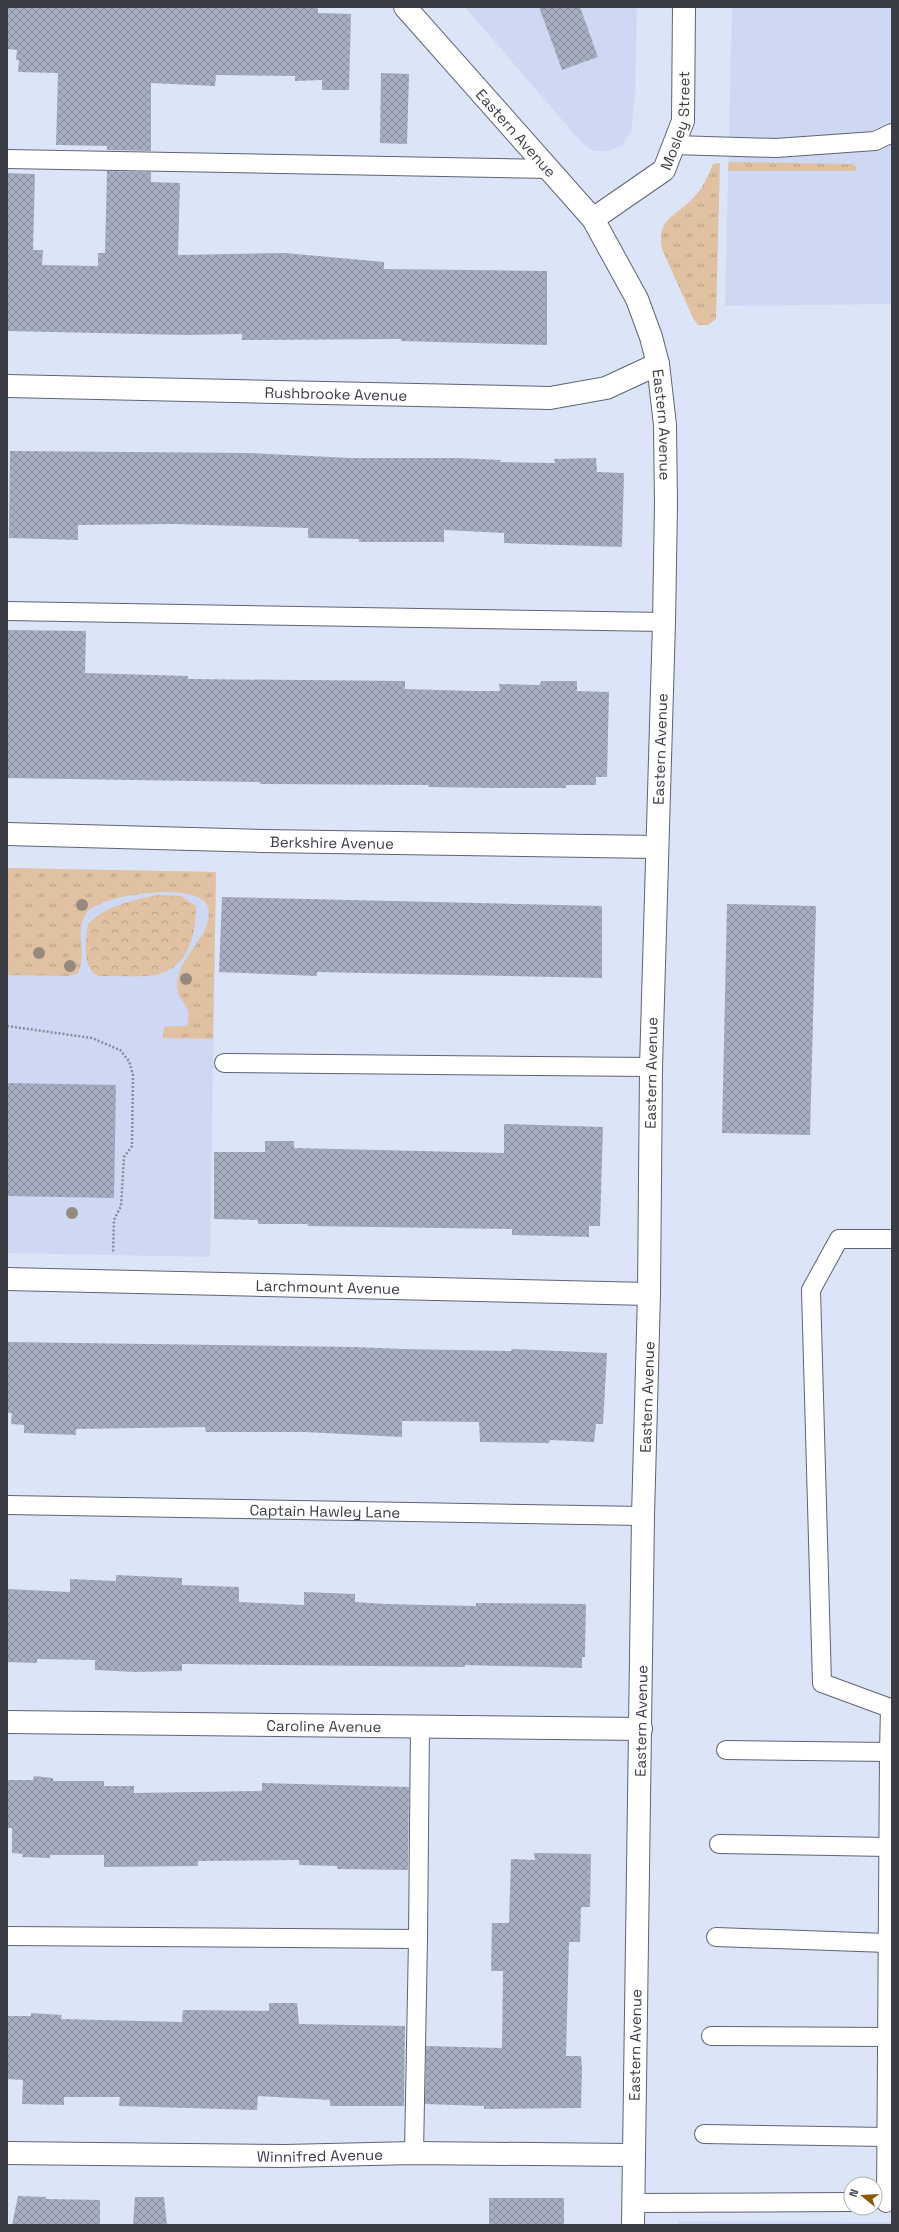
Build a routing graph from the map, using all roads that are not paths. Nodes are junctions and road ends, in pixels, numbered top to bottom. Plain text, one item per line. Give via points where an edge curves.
1 (405, 7) edge
2 (684, 7) edge
3 (892, 134) edge
4 (674, 145) junction
5 (7, 159) edge
6 (551, 169) junction
7 (593, 219) junction
8 (658, 364) junction
9 (7, 386) edge
10 (7, 610) edge
11 (664, 622) junction
12 (7, 834) edge
13 (656, 847) junction
14 (224, 1063) dead end
15 (650, 1067) junction
16 (892, 1240) edge
17 (7, 1279) edge
18 (649, 1294) junction
19 (7, 1505) edge
20 (643, 1516) junction
21 (891, 1708) edge
22 (7, 1722) edge
23 (420, 1725) junction
24 (641, 1729) junction
25 (726, 1750) dead end
26 (889, 1752) junction
27 (718, 1844) dead end
28 (888, 1847) junction
29 (7, 1936) edge
30 (716, 1937) dead end
31 (418, 1939) junction
32 (887, 1943) junction
33 (711, 2036) dead end
34 (887, 2037) junction
35 (704, 2134) dead end
36 (886, 2137) junction
37 (7, 2153) edge
38 (414, 2153) junction
39 (632, 2155) junction
40 (843, 2202) edge
41 (633, 2203) junction
42 (884, 2203) edge
43 (633, 2225) edge

1 - 6 street, Eastern Avenue
2 - 4 street, Mosley Street via 683,121
3 - 4 lane via 875,141 776,148
4 - 7 street, Mosley Street via 664,170
5 - 6 lane
6 - 7 street, Eastern Avenue
7 - 8 street, Eastern Avenue via 637,299
8 - 9 street, Rushbrooke Avenue via 606,388 550,398
8 - 11 street, Eastern Avenue via 665,425
10 - 11 lane
11 - 13 street, Eastern Avenue
12 - 13 street, Berkshire Avenue via 263,842
13 - 15 street, Eastern Avenue
14 - 15 lane
15 - 18 street, Eastern Avenue
16 - 21 lane via 839,1239 811,1290 822,1683
17 - 18 street, Larchmount Avenue
18 - 20 street, Eastern Avenue
19 - 20 lane, Captain Hawley Lane
20 - 24 street, Eastern Avenue
21 - 26 lane
22 - 23 street, Caroline Avenue
23 - 24 street, Caroline Avenue
23 - 31 lane
24 - 39 street, Eastern Avenue
25 - 26 lane
26 - 28 lane
27 - 28 lane
28 - 32 lane
29 - 31 lane
30 - 32 lane
31 - 38 lane
32 - 34 lane
33 - 34 lane
34 - 36 lane
35 - 36 lane
36 - 42 lane
37 - 38 street, Winnifred Avenue via 285,2156
38 - 39 street, Winnifred Avenue
39 - 41 street, Eastern Avenue
40 - 41 lane
41 - 43 street, Eastern Avenue

